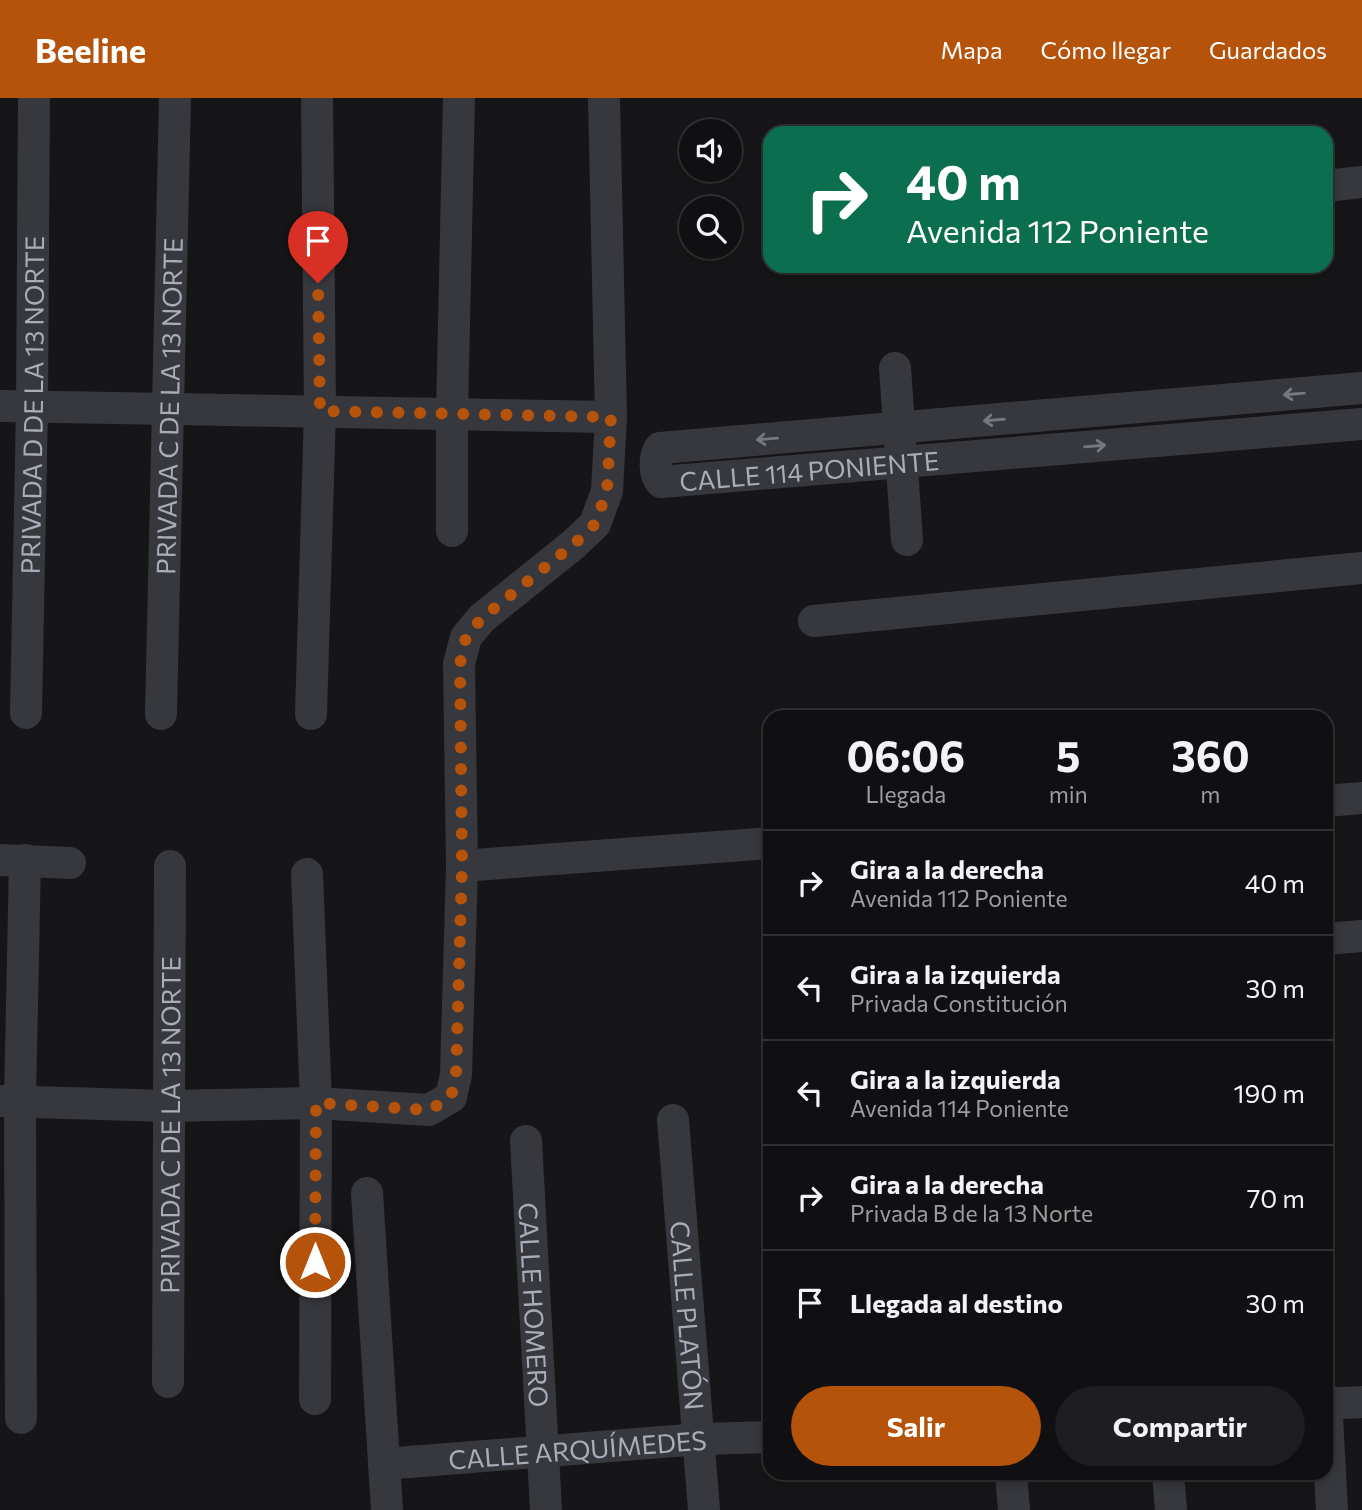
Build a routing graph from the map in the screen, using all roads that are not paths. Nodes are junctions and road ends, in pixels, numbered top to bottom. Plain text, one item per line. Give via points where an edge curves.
1 (34, 98) edge
2 (175, 98) edge
3 (317, 98) edge
4 (459, 98) edge
5 (604, 98) edge
6 (1362, 182) edge
7 (1333, 185) edge
8 (895, 368) dead end
9 (1362, 388) edge
10 (1215, 401) junction
11 (0, 406) edge
12 (32, 407) junction
13 (168, 407) junction
14 (320, 411) junction
15 (452, 413) junction
16 (1038, 416) junction
17 (611, 417) junction
18 (1362, 424) edge
19 (900, 428) junction
20 (1218, 436) junction
21 (1044, 450) junction
22 (902, 462) junction
23 (452, 531) dead end
24 (907, 540) dead end
25 (1362, 568) edge
26 (814, 621) dead end
27 (26, 713) dead end
28 (161, 714) dead end
29 (311, 714) dead end
30 (1362, 798) edge
31 (1333, 800) edge
32 (763, 844) edge
33 (12, 860) edge
34 (70, 863) dead end
35 (170, 866) dead end
36 (462, 866) junction
37 (307, 874) dead end
38 (1362, 936) edge
39 (1333, 938) edge
40 (10, 1101) edge
41 (316, 1103) junction
42 (168, 1106) junction
43 (673, 1120) dead end
44 (526, 1141) dead end
45 (367, 1193) dead end
46 (168, 1382) dead end
47 (315, 1399) dead end
48 (1362, 1402) edge
49 (1333, 1404) edge
50 (21, 1418) dead end
51 (763, 1437) edge
52 (700, 1439) junction
53 (542, 1452) junction
54 (384, 1464) junction
55 (1012, 1480) edge
56 (1168, 1480) edge
57 (1331, 1480) edge
58 (387, 1510) edge
59 (546, 1510) edge
60 (704, 1510) edge
61 (1014, 1510) edge
62 (1171, 1510) edge
63 (1332, 1510) edge

1 - 12 street, PRIVADA D DE LA 13 NORTE
2 - 13 street, PRIVADA C DE LA 13 NORTE
3 - 14 street
4 - 15 street
5 - 17 street
6 - 7 street
8 - 19 street
9 -> 10 street, CALLE 114 PONIENTE
10 - 16 street, CALLE 114 PONIENTE
10 - 20 street
11 - 12 street
12 - 13 street
12 - 27 street, PRIVADA D DE LA 13 NORTE
13 - 14 street
13 - 28 street, PRIVADA C DE LA 13 NORTE
14 - 15 street
14 - 29 street
15 - 17 street
15 - 23 street
16 -> 19 street, CALLE 114 PONIENTE
16 - 21 street
17 - 36 street via 607,491 595,524 482,618 466,637 460,664
18 - 20 street, CALLE 114 PONIENTE
19 - 22 street
19 -> 22 street, CALLE 114 PONIENTE via 660,448 657,477 661,482
21 -> 20 street, CALLE 114 PONIENTE
21 - 22 street, CALLE 114 PONIENTE
22 - 24 street
25 - 26 street
30 - 31 street
32 - 36 street
33 - 34 street
33 - 40 street
35 - 42 street, PRIVADA C DE LA 13 NORTE
36 - 41 street via 456,1075 451,1097 429,1110
37 - 41 street
38 - 39 street
40 - 42 street
40 - 50 street
41 - 42 street
41 - 47 street
42 - 46 street, PRIVADA C DE LA 13 NORTE
43 - 52 street, CALLE PLATÓN
44 - 53 street, CALLE HOMERO
45 - 54 street
48 - 49 street
51 - 52 street, CALLE ARQUÍMEDES
52 - 53 street, CALLE ARQUÍMEDES
52 - 60 street, CALLE PLATÓN
53 - 54 street, CALLE ARQUÍMEDES
53 - 59 street, CALLE HOMERO
54 - 58 street
55 - 61 street
56 - 62 street
57 - 63 street

